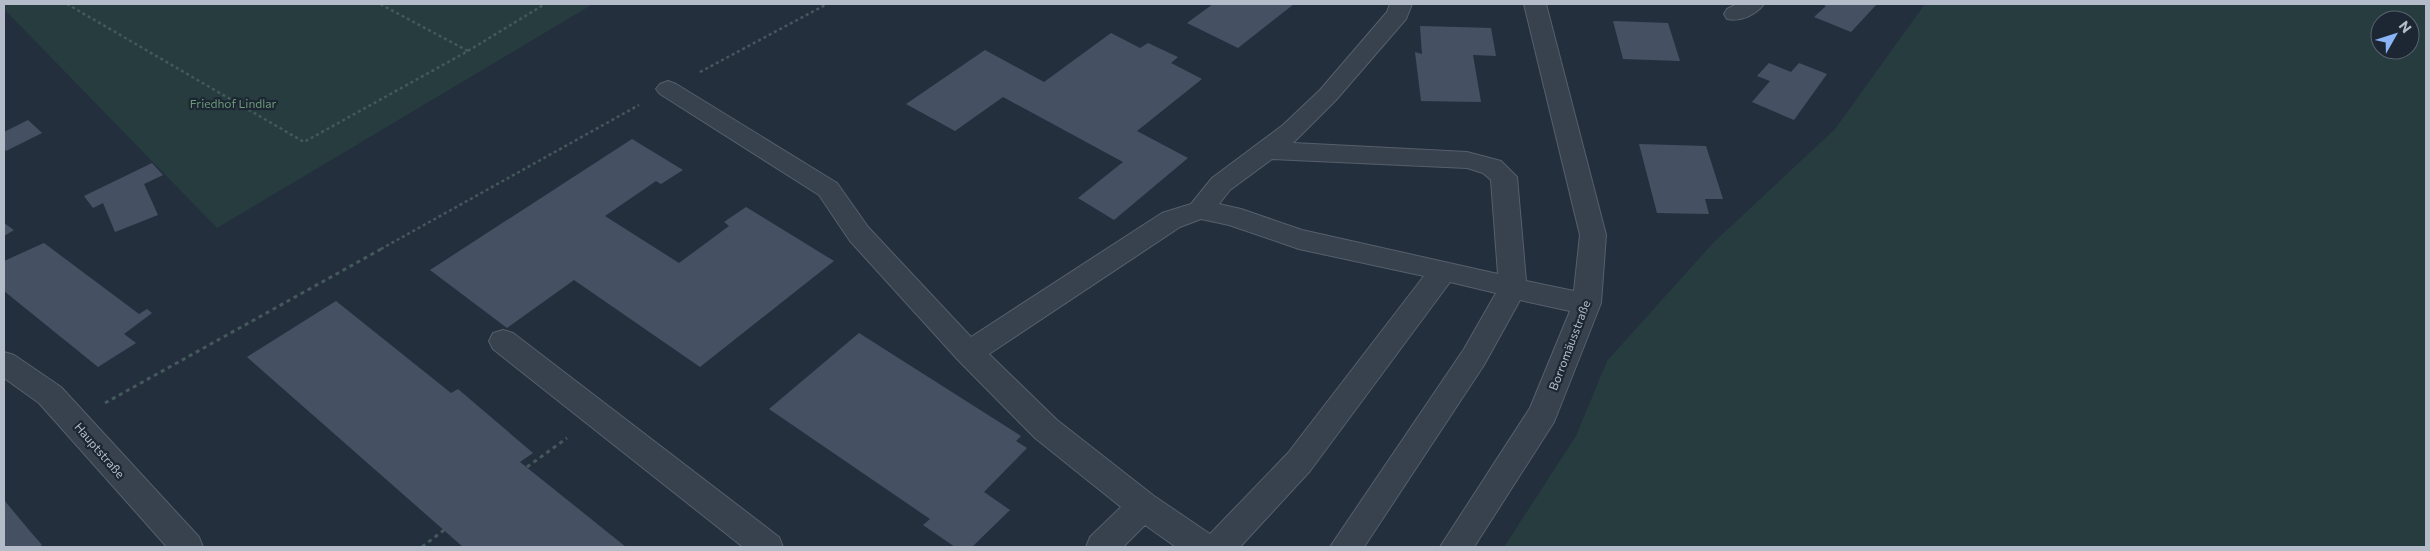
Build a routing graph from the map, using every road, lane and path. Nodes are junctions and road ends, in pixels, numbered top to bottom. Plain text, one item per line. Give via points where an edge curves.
1 (67, 4) edge
2 (380, 4) edge
3 (545, 4) edge
4 (827, 4) edge
5 (1400, 4) edge
6 (1535, 4) edge
7 (468, 51) junction
8 (668, 89) junction
9 (1267, 150) junction
10 (1200, 210) junction
11 (1444, 270) junction
12 (1513, 288) junction
13 (1587, 303) junction
14 (504, 342) dead end
15 (969, 352) junction
16 (4, 363) edge
17 (598, 415) junction
18 (74, 420) junction
19 (527, 467) dead end
20 (1143, 506) junction
21 (444, 530) dead end
22 (187, 547) edge
23 (422, 547) edge
24 (767, 547) edge
25 (1102, 547) edge
26 (1202, 547) edge
27 (1219, 547) edge
28 (1346, 547) edge
29 (1456, 547) edge

1 - 7 path via 304,142
2 - 7 path
3 - 7 path
4 - 8 path
5 - 9 street via 1398,14 1328,95 1292,131
6 - 13 street, Borromäusstraße via 1593,235
8 - 15 street via 828,189 859,234
8 - 18 path
9 - 10 street via 1221,184
9 - 12 street via 1468,160 1492,167 1504,177
10 - 11 street via 1232,216 1299,239
10 - 15 street via 1171,220
11 - 12 street
11 - 27 street via 1299,462
12 - 13 street
12 - 28 street via 1474,357
13 - 29 street, Borromäusstraße via 1543,413
14 - 17 street
15 - 20 street via 1046,429
16 - 18 street, Hauptstraße via 50,395
17 - 19 path
17 - 24 street
18 - 22 street, Hauptstraße
20 - 25 street
20 - 26 street
21 - 23 path

